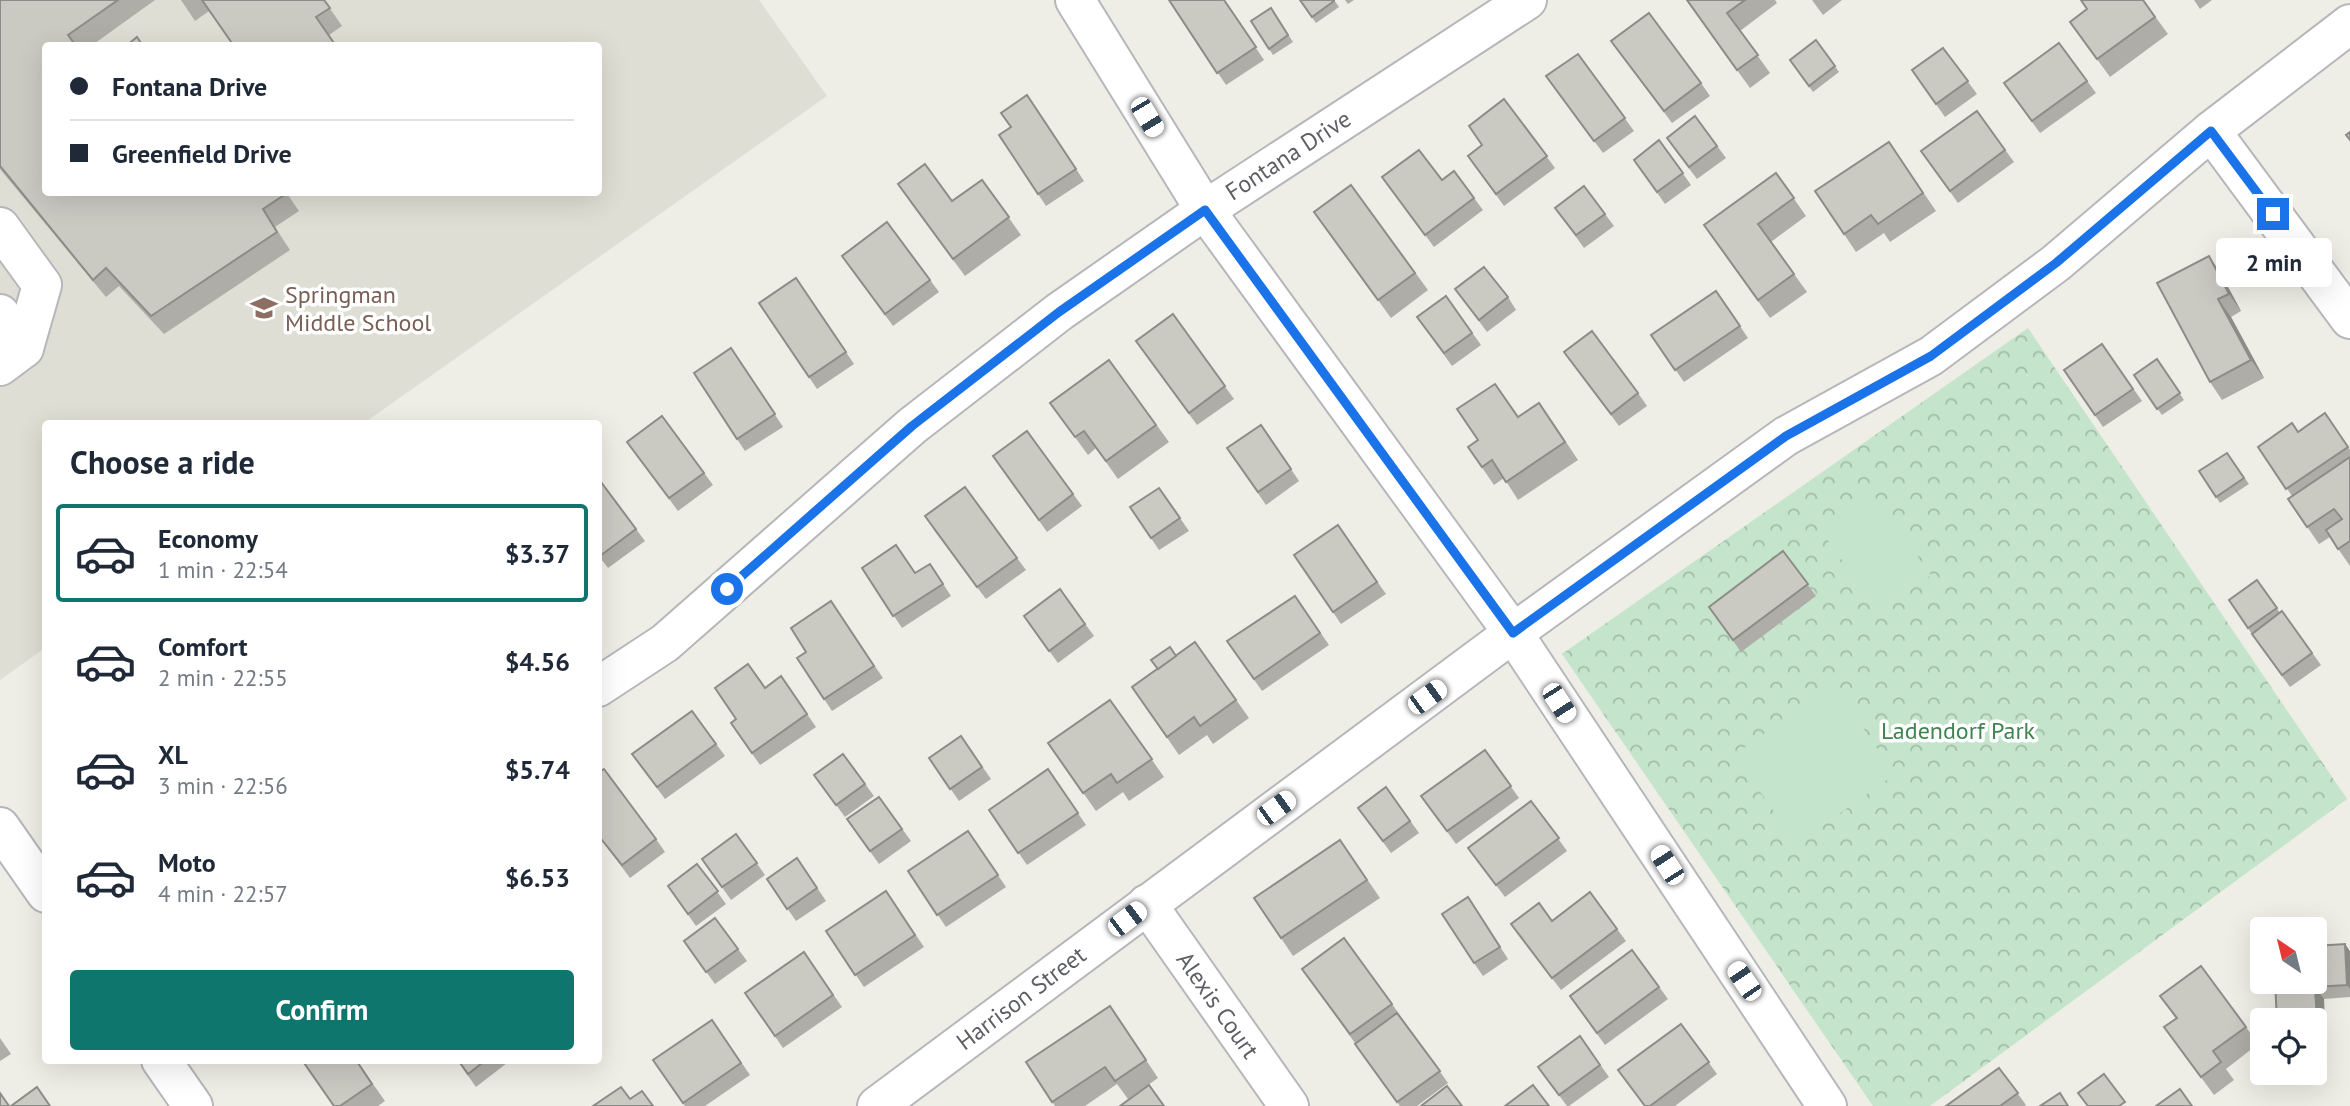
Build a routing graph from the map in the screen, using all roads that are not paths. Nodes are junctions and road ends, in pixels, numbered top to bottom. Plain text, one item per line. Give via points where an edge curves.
1 (1075, 0) edge
2 (1527, 0) edge
3 (2350, 24) edge
4 (2211, 131) junction
5 (1205, 210) junction
6 (0, 228) edge
7 (0, 314) edge
8 (2350, 319) edge
9 (12, 357) edge
10 (1513, 633) junction
11 (602, 684) edge
12 (0, 827) edge
13 (42, 886) edge
14 (1147, 904) junction
15 (164, 1064) edge
16 (193, 1106) edge
17 (877, 1106) edge
18 (1289, 1106) edge
19 (1827, 1106) edge

1 - 5 street
2 - 5 street, Fontana Drive
3 - 4 street, Harrison Street
4 - 8 street
4 - 10 street, Harrison Street via 2056,263 1931,356 1786,436
5 - 10 street
5 - 11 street, Fontana Drive via 1059,312 912,426 665,643
6 - 9 street via 43,285
7 - 9 street
10 - 14 street, Harrison Street
10 - 19 street
12 - 13 street
14 - 17 street, Harrison Street
14 - 18 street, Alexis Court
15 - 16 street

